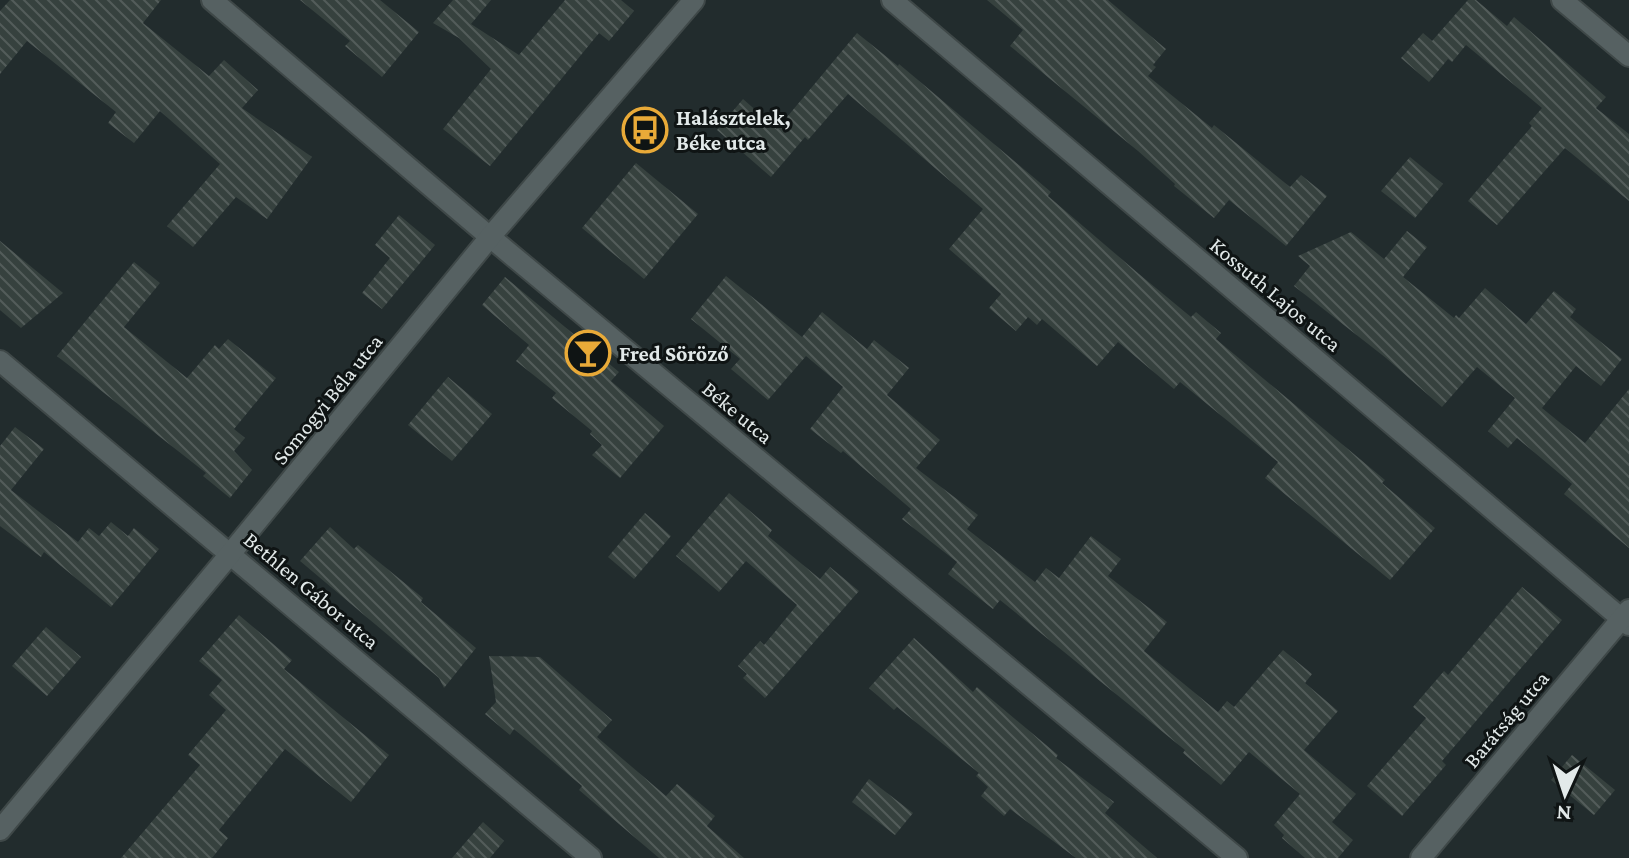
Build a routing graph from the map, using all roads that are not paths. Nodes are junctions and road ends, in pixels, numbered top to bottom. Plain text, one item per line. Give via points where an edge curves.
1 (212, 0) edge
2 (694, 0) edge
3 (892, 0) edge
4 (1562, 0) edge
5 (1629, 56) edge
6 (490, 237) junction
7 (0, 361) edge
8 (231, 553) junction
9 (1627, 618) edge
10 (0, 830) edge
11 (591, 858) edge
12 (1237, 858) edge
13 (1421, 858) edge

1 - 6 street, Béke utca
2 - 6 street, Somogyi Béla utca
3 - 9 street, Kossuth Lajos utca
4 - 5 street
6 - 8 street, Somogyi Béla utca
6 - 12 street, Béke utca
7 - 8 street, Bethlen Gábor utca
8 - 10 street, Somogyi Béla utca
8 - 11 street, Bethlen Gábor utca
9 - 13 street, Barátság utca

